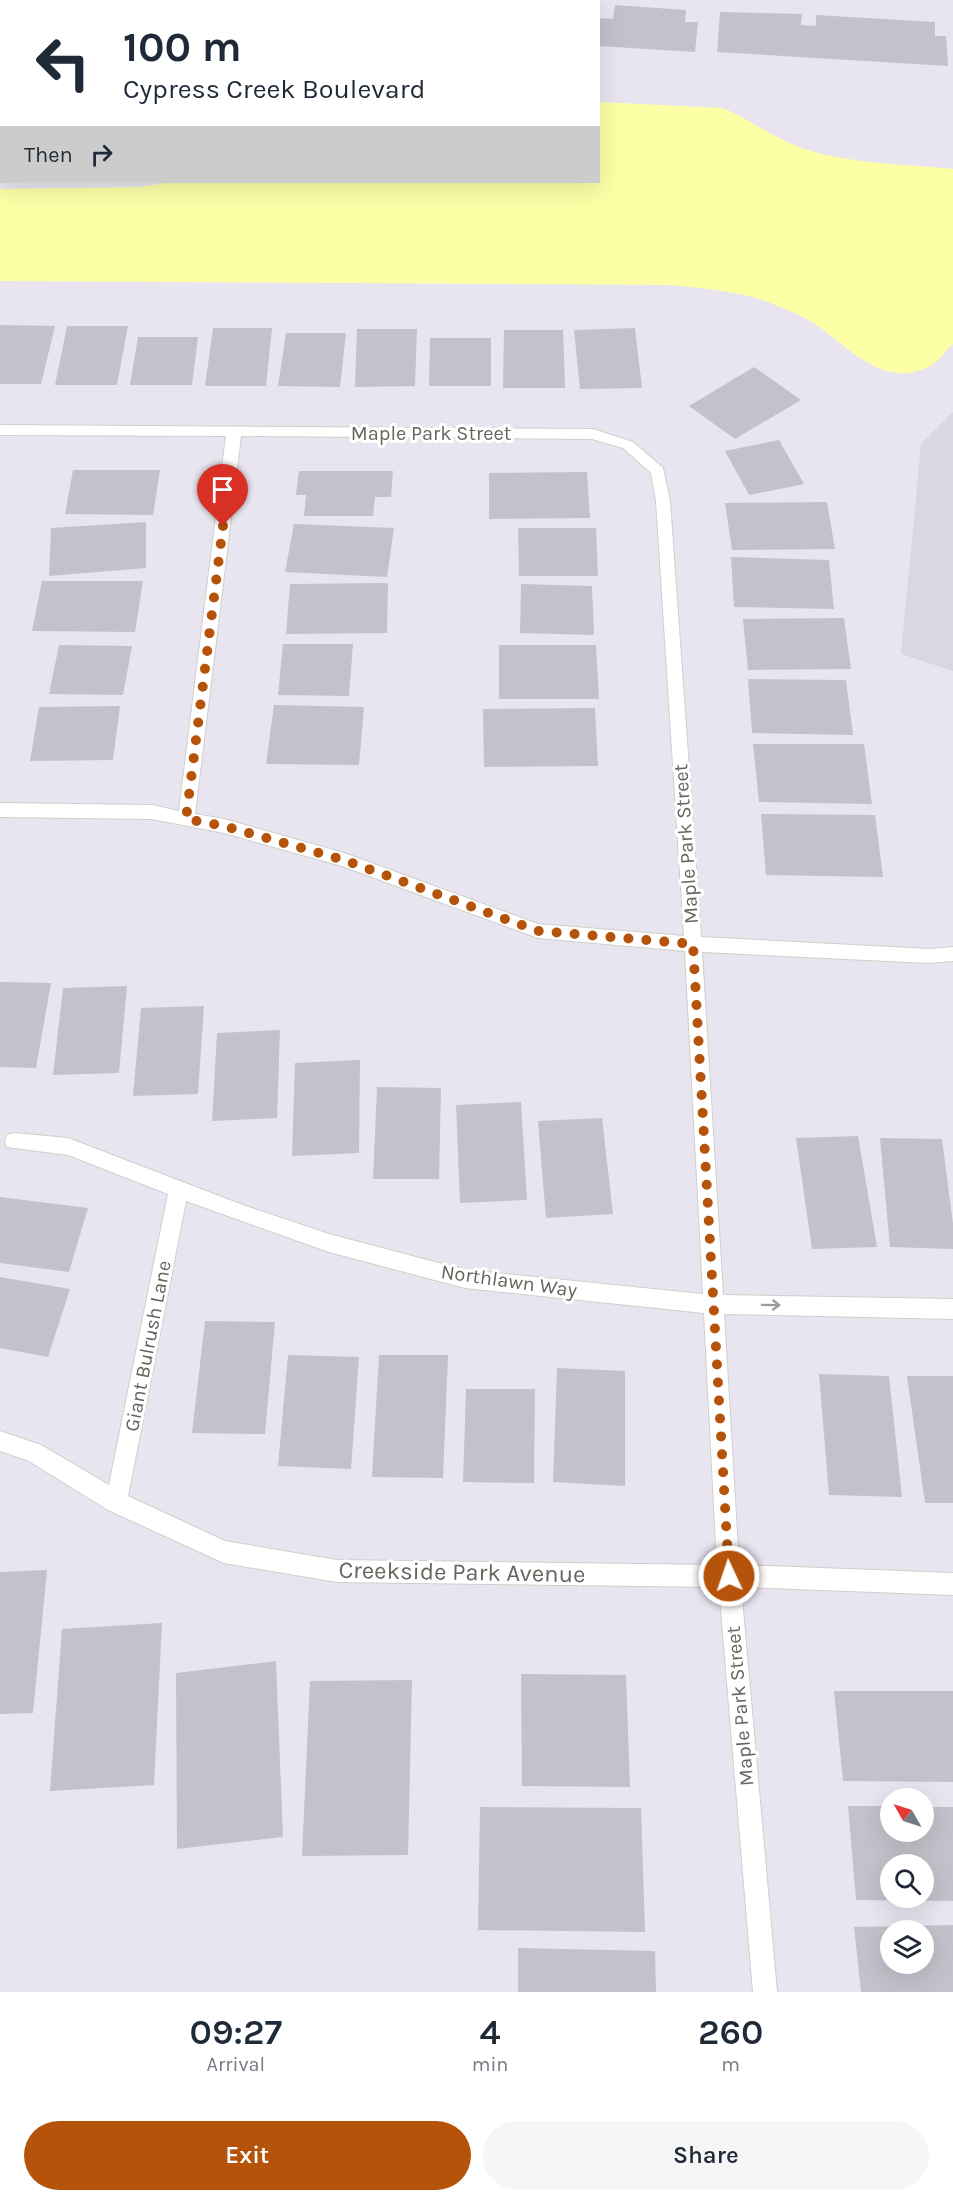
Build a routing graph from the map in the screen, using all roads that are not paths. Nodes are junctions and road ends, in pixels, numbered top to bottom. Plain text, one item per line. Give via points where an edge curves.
1 (0, 430) edge
2 (234, 433) junction
3 (0, 810) edge
4 (186, 819) junction
5 (693, 944) junction
6 (953, 954) edge
7 (929, 956) junction
8 (953, 965) edge
9 (14, 1141) dead end
10 (179, 1190) junction
11 (713, 1304) junction
12 (953, 1309) edge
13 (0, 1441) edge
14 (116, 1502) junction
15 (729, 1576) junction
16 (953, 1584) edge
17 (765, 1992) edge

1 - 2 street, Maple Park Street
2 - 4 street
2 - 5 street, Maple Park Street via 593,434 628,445 658,471
3 - 4 street via 152,812
4 - 5 street via 344,860 538,931
5 - 7 street
5 - 11 street, Maple Park Street
6 - 7 street
7 - 8 street
9 - 10 street, Northlawn Way via 68,1147
10 - 11 street, Northlawn Way via 329,1243 465,1279
10 - 14 street, Giant Bulrush Lane
11 -> 12 street, Northlawn Way
11 - 15 street, Maple Park Street
13 - 14 street, Creekside Park Avenue via 34,1452
14 - 15 street, Creekside Park Avenue via 225,1552 337,1571
15 - 16 street, Creekside Park Avenue
15 - 17 street, Maple Park Street

